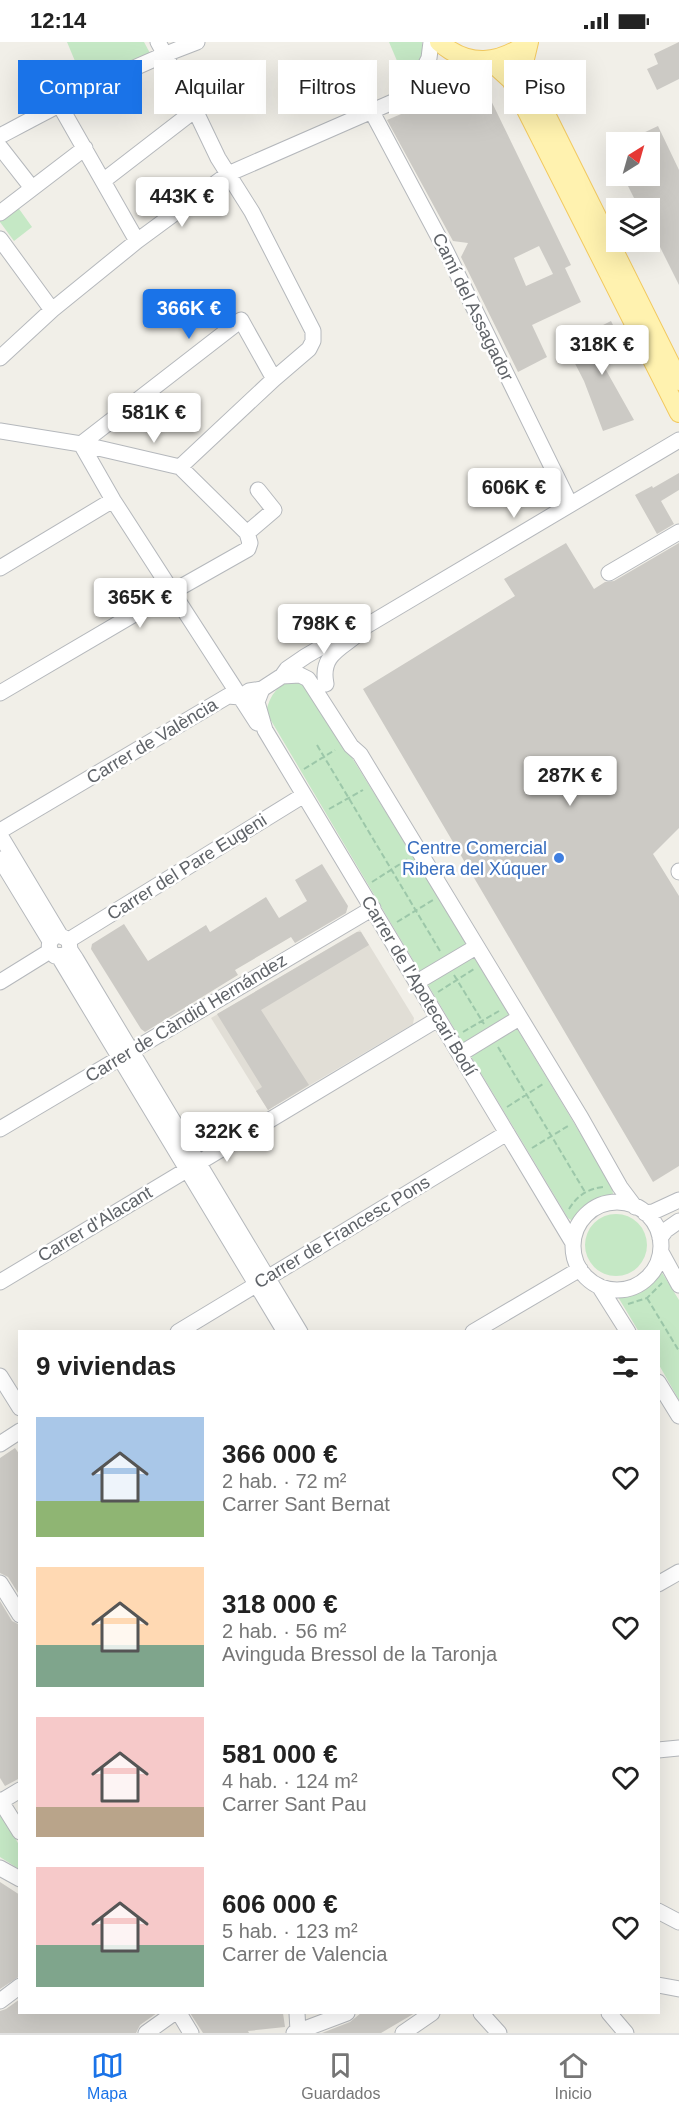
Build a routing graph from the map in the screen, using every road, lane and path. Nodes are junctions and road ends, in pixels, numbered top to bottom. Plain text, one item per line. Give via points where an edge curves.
1 (197, 42) edge
2 (431, 42) edge
3 (439, 42) edge
4 (529, 42) edge
5 (161, 48) edge
6 (139, 60) edge
7 (428, 60) edge
8 (485, 60) joint
9 (492, 65) edge
10 (41, 114) edge
11 (65, 114) edge
12 (190, 114) edge
13 (197, 114) edge
14 (367, 114) edge
15 (373, 114) edge
16 (0, 136) edge
17 (0, 147) edge
18 (85, 148) junction
19 (228, 174) junction
20 (103, 181) junction
21 (32, 188) junction
22 (0, 213) edge
23 (0, 239) edge
24 (137, 241) junction
25 (52, 310) junction
26 (0, 358) edge
27 (274, 379) junction
28 (679, 381) edge
29 (679, 413) edge
30 (0, 430) edge
31 (679, 440) edge
32 (81, 444) junction
33 (180, 467) junction
34 (258, 490) dead end
35 (113, 500) junction
36 (570, 504) junction
37 (679, 532) edge
38 (249, 538) junction
39 (0, 568) edge
40 (609, 573) dead end
41 (172, 592) junction
42 (366, 626) junction
43 (298, 661) junction
44 (282, 676) junction
45 (325, 679) junction
46 (262, 689) junction
47 (0, 693) edge
48 (240, 697) junction
49 (265, 730) junction
50 (317, 745) dead end
51 (342, 745) dead end
52 (360, 754) junction
53 (324, 757) junction
54 (301, 771) dead end
55 (366, 788) dead end
56 (304, 795) junction
57 (349, 798) junction
58 (325, 812) dead end
59 (0, 833) edge
60 (413, 856) dead end
61 (0, 859) edge
62 (391, 870) junction
63 (368, 884) dead end
64 (438, 897) dead end
65 (373, 908) junction
66 (416, 911) junction
67 (392, 925) dead end
68 (60, 946) junction
69 (476, 947) junction
70 (444, 958) dead end
71 (479, 966) dead end
72 (452, 971) dead end
73 (457, 980) junction
74 (0, 982) edge
75 (417, 982) junction
76 (434, 994) dead end
77 (504, 1008) dead end
78 (519, 1018) junction
79 (438, 1019) junction
80 (482, 1021) junction
81 (458, 1035) dead end
82 (495, 1042) dead end
83 (460, 1054) junction
84 (125, 1055) junction
85 (548, 1082) dead end
86 (526, 1094) junction
87 (503, 1110) dead end
88 (573, 1123) dead end
89 (0, 1129) edge
90 (507, 1133) junction
91 (551, 1136) junction
92 (527, 1150) dead end
93 (192, 1165) junction
94 (604, 1187) dead end
95 (585, 1192) junction
96 (679, 1200) edge
97 (640, 1210) junction
98 (566, 1215) dead end
99 (679, 1221) edge
100 (573, 1243) junction
101 (660, 1245) junction
102 (580, 1269) junction
103 (261, 1281) junction
104 (672, 1281) edge
105 (0, 1282) edge
106 (598, 1286) junction
107 (647, 1298) junction
108 (623, 1305) dead end
109 (181, 1330) edge
110 (284, 1330) edge
111 (298, 1330) edge
112 (476, 1330) edge
113 (627, 1330) edge
114 (679, 1351) edge
115 (0, 1376) edge
116 (663, 1398) edge
117 (18, 1405) edge
118 (679, 1416) edge
119 (18, 1432) edge
120 (0, 1444) edge
121 (679, 1572) edge
122 (660, 1583) edge
123 (0, 1584) edge
124 (18, 1612) edge
125 (679, 1748) edge
126 (660, 1750) edge
127 (18, 1791) edge
128 (0, 1801) edge
129 (18, 1829) edge
130 (0, 1868) edge
131 (18, 1878) edge
132 (660, 1912) edge
133 (679, 1922) edge
134 (660, 1985) edge
135 (18, 1988) edge
136 (679, 1989) edge
137 (0, 2001) edge
138 (173, 2014) edge
139 (180, 2014) edge
140 (297, 2014) edge
141 (346, 2014) edge
142 (482, 2014) edge
143 (610, 2014) edge
144 (427, 2023) edge
145 (331, 2026) edge
146 (296, 2032) edge
147 (146, 2033) edge
148 (191, 2033) edge
149 (403, 2033) edge
150 (499, 2033) edge
151 (626, 2033) edge

1 - 5 street
2 - 7 street
3 - 8 main road via 457,54
4 - 8 main road via 511,55
4 - 28 main road via 525,72
5 - 6 street
9 - 29 main road via 511,80
10 - 16 street
11 - 18 street
12 - 20 street
13 - 19 street
14 - 19 street
15 - 36 street, Camí del Assagador via 446,251
17 - 21 street
18 - 20 street
18 - 21 street
19 - 24 street
19 - 27 street via 252,212 313,331 309,349
20 - 24 street
21 - 22 street
23 - 25 street
24 - 25 street
25 - 26 street
27 - 32 street via 241,320
27 - 33 street
30 - 32 street
31 - 36 street
32 - 33 street
32 - 35 street, Carrer de l'Apotecari Bodí
33 - 38 street
34 - 38 street via 274,510
35 - 39 street
35 - 41 street, Carrer de l'Apotecari Bodí
36 - 42 street
37 - 40 street
38 - 41 street via 248,549
41 - 47 street
41 - 48 street, Carrer de l'Apotecari Bodí
42 - 43 street, Carrer de València via 355,627
42 - 45 street via 335,651 328,661
43 - 44 street, Carrer de València
43 - 45 street via 307,663
44 - 46 street, Carrer de València
44 - 52 street via 308,679
45 - 52 street via 356,737
46 - 48 street, Carrer de València
46 - 49 street, Carrer de l'Apotecari Bodí via 257,702
48 - 49 street, Carrer de l'Apotecari Bodí
48 - 59 street, Carrer de València via 225,698
49 - 56 street, Carrer de l'Apotecari Bodí
50 - 53 path
51 - 53 path
52 - 69 street
53 - 54 path
53 - 57 path
55 - 57 path
56 - 65 street, Carrer de l'Apotecari Bodí
56 - 68 street, Carrer del Pare Eugeni
57 - 58 path
57 - 62 path
59 - 68 street
60 - 62 path
61 - 68 street
62 - 63 path
62 - 66 path
64 - 66 path
65 - 75 street, Carrer de l'Apotecari Bodí
65 - 84 street, Carrer de Càndid Hernández
66 - 67 path
66 - 70 path
68 - 74 street, Carrer del Pare Eugeni
68 - 84 street
69 - 75 street
69 - 78 street
71 - 73 path
72 - 73 path
73 - 76 path
73 - 80 path
75 - 79 street, Carrer de l'Apotecari Bodí
77 - 80 path
78 - 83 street
78 - 97 street via 620,1186
79 - 83 street, Carrer de l'Apotecari Bodí
79 - 93 street, Carrer d'Alacant
80 - 81 path
82 - 86 path
83 - 90 street, Carrer de l'Apotecari Bodí
84 - 89 street, Carrer de Càndid Hernández
84 - 93 street
85 - 86 path
86 - 87 path
86 - 91 path
88 - 91 path
90 - 100 street, Carrer de l'Apotecari Bodí
90 - 103 street, Carrer de Francesc Pons
91 - 92 path
91 - 95 path
93 - 103 street
93 - 105 street, Carrer d'Alacant
94 - 95 path
95 - 98 path
96 - 97 street via 653,1212
97 - 100 street via 621,1203 594,1209 584,1218
97 - 101 street via 652,1220
99 - 101 street via 666,1230
100 - 102 street
101 - 104 street
101 - 106 street via 657,1265 638,1285 625,1290
102 - 106 street
102 - 112 street
103 - 109 street, Carrer de Francesc Pons
103 - 110 street
103 - 111 street
104 - 107 path
106 - 113 street
107 - 108 path
107 - 114 path
115 - 117 street
116 - 118 street
119 - 120 street
121 - 122 street
123 - 124 street
125 - 126 street
127 - 128 street
128 - 129 street
130 - 131 street
132 - 133 street
134 - 136 street
135 - 137 street
138 - 147 street
139 - 148 street
140 - 146 street
141 - 145 street
142 - 150 street
143 - 151 street
144 - 149 street
145 - 146 street

